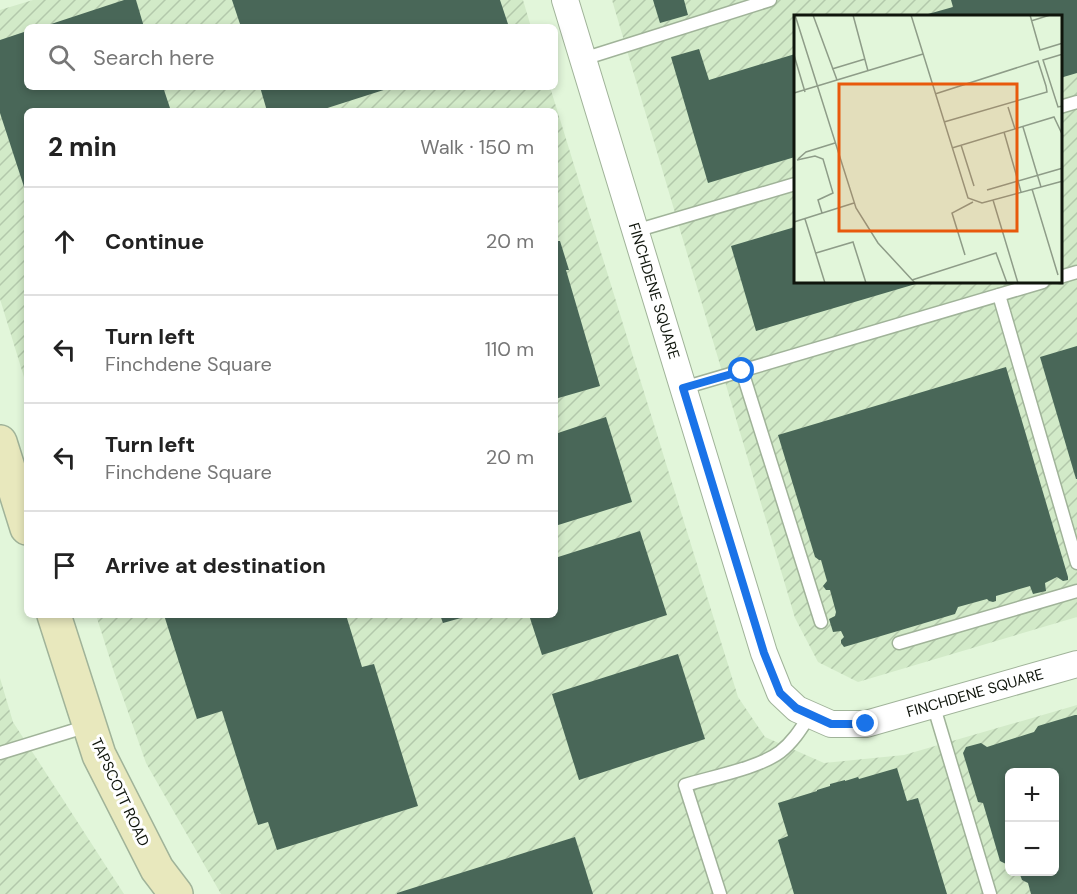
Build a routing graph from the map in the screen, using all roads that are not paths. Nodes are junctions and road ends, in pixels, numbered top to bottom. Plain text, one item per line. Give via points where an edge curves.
1 (565, 0) edge
2 (770, 0) edge
3 (583, 59) junction
4 (1077, 102) edge
5 (1062, 106) edge
6 (794, 184) edge
7 (635, 231) junction
8 (1077, 272) edge
9 (1062, 276) edge
10 (1036, 284) edge
11 (999, 295) junction
12 (742, 371) junction
13 (683, 388) junction
14 (0, 442) edge
15 (24, 518) edge
16 (1077, 563) edge
17 (1077, 591) edge
18 (55, 618) edge
19 (821, 622) dead end
20 (899, 643) dead end
21 (1077, 664) edge
22 (933, 704) junction
23 (810, 715) junction
24 (89, 726) junction
25 (0, 753) edge
26 (176, 894) edge
27 (720, 894) edge
28 (990, 894) edge

1 - 3 street, FINCHDENE SQUARE
2 - 3 lane
3 - 7 street, FINCHDENE SQUARE
4 - 5 lane
6 - 7 lane
7 - 13 street, FINCHDENE SQUARE
8 - 9 lane
10 - 11 lane
11 - 12 lane
11 - 16 lane
12 - 13 lane
12 - 19 lane
13 - 23 street, FINCHDENE SQUARE via 764,653 780,693
14 - 15 street
17 - 20 lane
18 - 24 street, TAPSCOTT ROAD
21 - 22 street, FINCHDENE SQUARE
22 - 23 street, FINCHDENE SQUARE via 866,724 831,724
22 - 28 lane
23 - 27 lane via 793,740 778,753 755,764 685,784
24 - 25 lane
24 - 26 street, TAPSCOTT ROAD via 99,755 157,869

